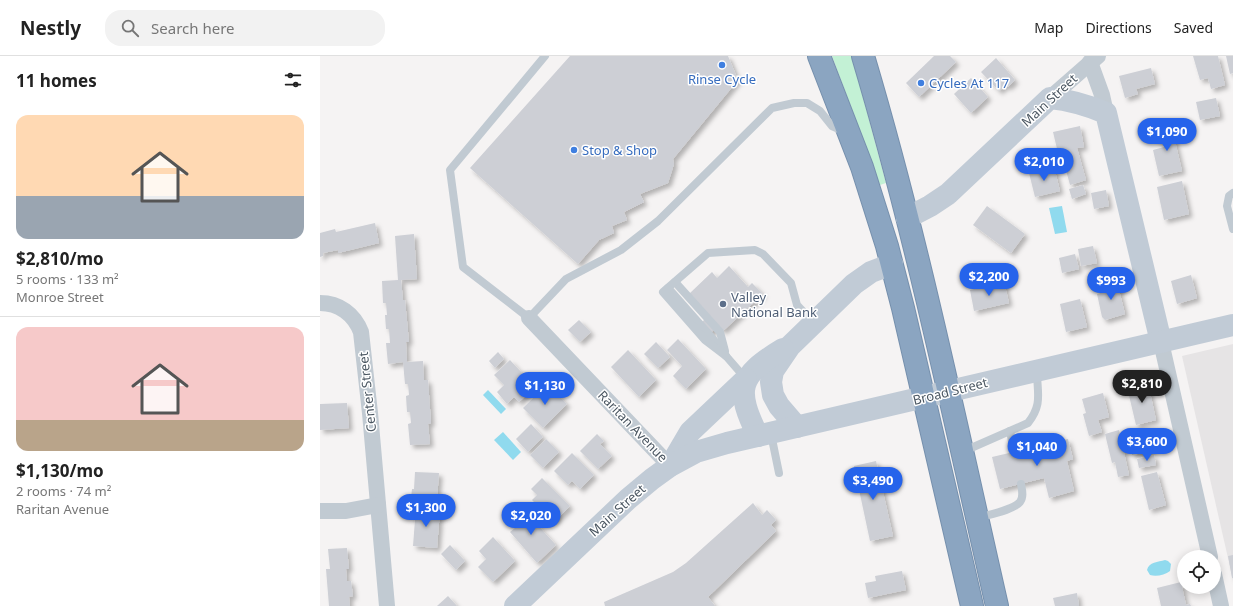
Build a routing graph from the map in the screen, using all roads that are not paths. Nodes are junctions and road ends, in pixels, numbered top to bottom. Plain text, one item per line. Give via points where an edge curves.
1 (545, 56) edge
2 (819, 56) edge
3 (863, 56) edge
4 (1094, 59) edge
5 (1050, 98) junction
6 (1106, 113) junction
7 (849, 135) junction
8 (1233, 193) edge
9 (907, 218) junction
10 (1233, 229) edge
11 (892, 264) junction
12 (671, 285) junction
13 (320, 303) edge
14 (529, 318) junction
15 (814, 322) junction
16 (1233, 325) edge
17 (1161, 342) junction
18 (790, 346) junction
19 (726, 356) junction
20 (1037, 370) junction
21 (746, 379) junction
22 (948, 391) junction
23 (924, 397) junction
24 (797, 427) junction
25 (1010, 431) junction
26 (764, 435) junction
27 (962, 452) junction
28 (1014, 452) dead end
29 (670, 466) junction
30 (780, 473) dead end
31 (1021, 484) dead end
32 (378, 505) junction
33 (320, 511) edge
34 (977, 518) junction
35 (1208, 550) edge
36 (1218, 594) edge
37 (387, 606) edge
38 (515, 606) edge
39 (972, 606) edge
40 (998, 606) edge
41 (1221, 606) edge

1 - 14 lane via 450,170 463,267
2 - 7 highway
3 - 9 highway
4 - 5 street, Main Street
4 - 6 street
5 - 6 main road via 1083,103
5 - 9 main road, Main Street via 948,194
6 - 17 main road
7 - 11 highway via 873,200
7 - 14 lane via 832,126 820,111 807,103 772,108 658,221 621,250 566,279
8 - 10 lane via 1229,196 1227,206
9 - 22 highway
11 - 15 main road via 859,279
11 - 23 highway
12 - 15 lane via 708,253 755,250 763,254 791,283 797,305
12 - 19 lane via 720,332
12 - 19 lane via 663,292 705,340
13 - 32 street, Center Street via 333,305 349,313 361,332
14 - 29 street, Raritan Avenue
15 - 18 main road
16 - 17 main road, Broad Street
17 - 20 main road, Broad Street
17 - 35 street
18 - 21 main road via 764,361
18 - 24 main road via 773,371 771,388 779,406
19 - 21 lane
20 - 22 main road, Broad Street
20 - 25 lane via 1038,404 1035,414 1028,423
21 - 26 main road via 743,391 748,417
21 - 29 main road via 690,432
22 - 23 main road, Broad Street
22 - 27 highway
23 - 24 main road, Broad Street
23 - 39 highway
24 - 26 main road, Broad Street
25 - 27 lane
25 - 28 lane
26 - 29 main road, Broad Street via 696,452
26 - 30 lane
27 - 34 highway
29 - 38 main road, Main Street via 628,499
31 - 34 lane via 1023,493 1021,501 1016,506
32 - 33 street via 346,511
32 - 37 street, Center Street
34 - 40 highway
36 - 41 street

